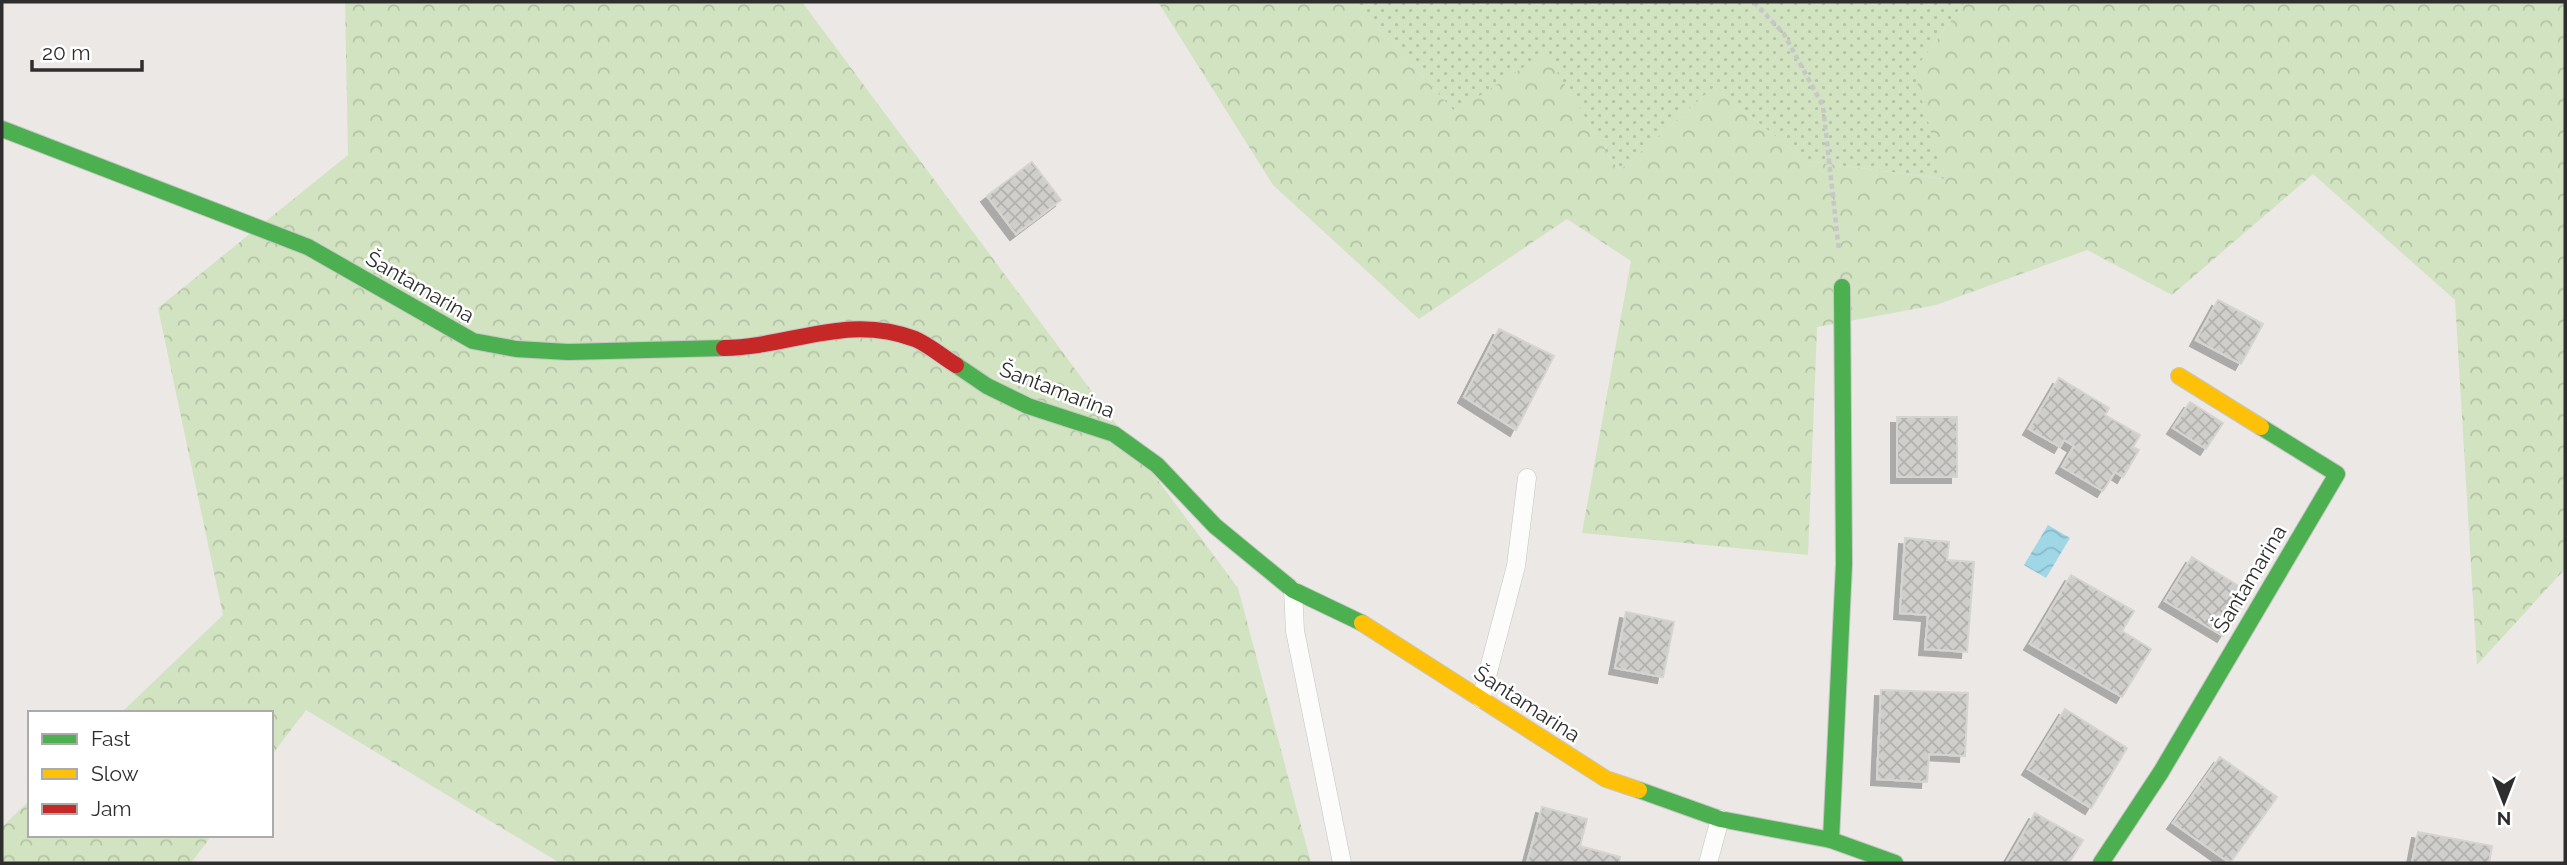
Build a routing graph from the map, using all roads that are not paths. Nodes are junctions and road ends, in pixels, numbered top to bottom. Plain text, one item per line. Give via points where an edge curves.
1 (2, 129) edge
2 (1842, 287) road end
3 (2179, 376) dead end
4 (1527, 478) dead end
5 (1293, 590) junction
6 (1480, 699) junction
7 (1720, 819) junction
8 (1831, 840) junction
9 (1342, 863) edge
10 (1708, 863) edge
11 (1895, 863) edge
12 (2101, 863) edge

1 - 5 street, Šantamarina via 308,247 473,341 568,352 744,348 818,331 876,328 917,340 987,386 1028,406 1114,434 1157,465 1215,526
2 - 8 street via 1845,605
3 - 12 street, Šantamarina via 2337,474 2161,772
4 - 6 lane via 1516,566
5 - 6 street, Šantamarina via 1371,626
5 - 9 lane via 1295,631
6 - 7 street, Šantamarina via 1606,779
7 - 8 street, Šantamarina
7 - 10 lane
8 - 11 street, Šantamarina

